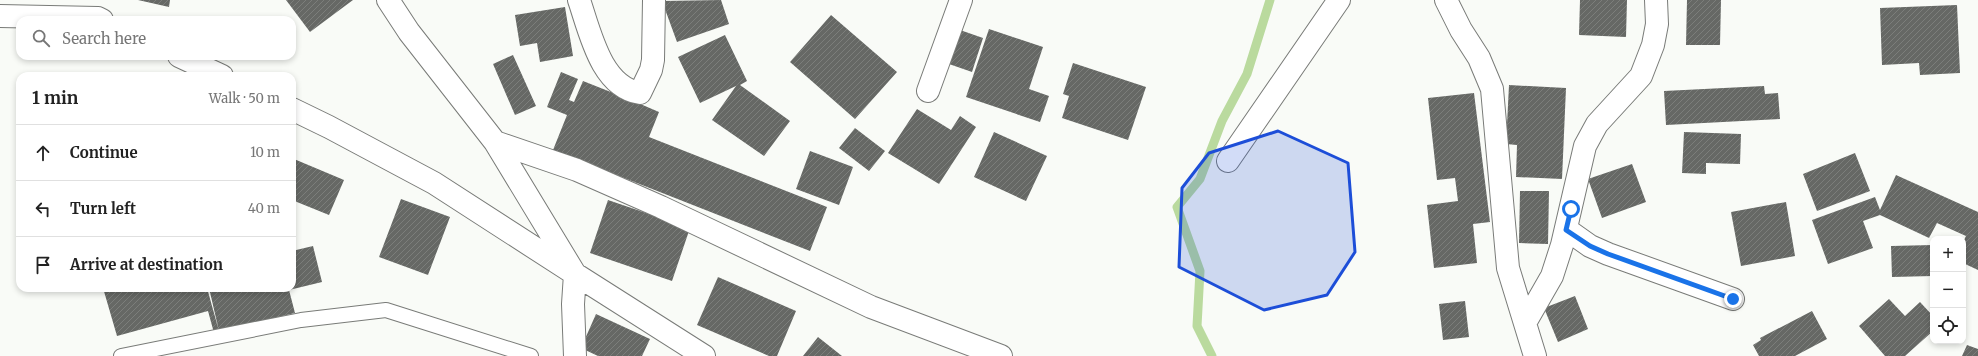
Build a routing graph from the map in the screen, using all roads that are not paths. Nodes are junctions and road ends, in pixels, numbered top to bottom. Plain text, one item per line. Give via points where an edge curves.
1 (388, 0) edge
2 (579, 0) edge
3 (654, 0) edge
4 (961, 0) edge
5 (1339, 0) edge
6 (1446, 0) edge
7 (1656, 0) edge
8 (0, 16) edge
9 (16, 16) edge
10 (188, 60) edge
11 (213, 72) edge
12 (928, 91) dead end
13 (296, 111) edge
14 (495, 142) junction
15 (1228, 161) dead end
16 (1566, 230) junction
17 (575, 274) junction
18 (1733, 299) dead end
19 (1525, 323) junction
20 (121, 356) edge
21 (531, 356) edge
22 (575, 356) edge
23 (704, 356) edge
24 (1001, 356) edge
25 (1535, 356) edge

1 - 14 street via 414,38
2 - 3 street via 598,57 620,85 640,93 651,70
4 - 12 street
5 - 15 street
6 - 19 street via 1479,58 1492,89 1508,268
7 - 16 street via 1657,24 1653,45 1641,76 1597,124 1585,146
8 - 9 street
10 - 11 street
13 - 17 street via 434,183
14 - 17 street
14 - 24 street via 577,170 871,307
16 - 18 street via 1608,254
16 - 19 street via 1552,276
17 - 22 street
17 - 23 street
19 - 25 street
20 - 21 lane via 301,320 386,310

